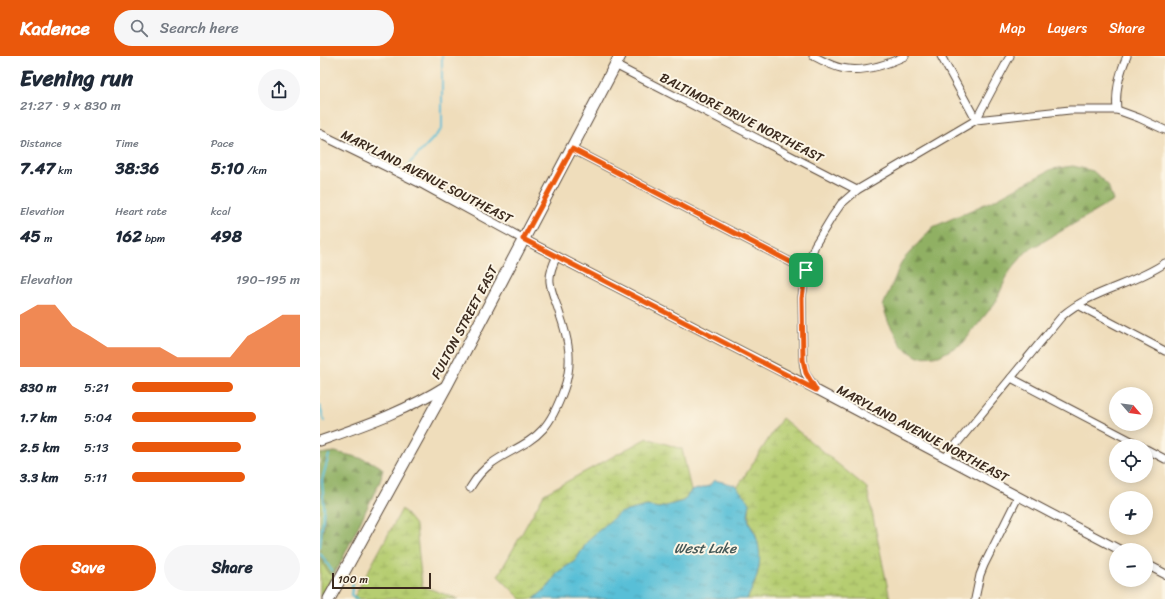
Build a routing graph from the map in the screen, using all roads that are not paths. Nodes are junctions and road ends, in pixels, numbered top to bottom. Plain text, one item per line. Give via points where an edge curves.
1 (812, 56) edge
2 (905, 56) edge
3 (941, 56) edge
4 (1010, 56) edge
5 (1126, 56) edge
6 (618, 60) edge
7 (1117, 110) junction
8 (976, 120) junction
9 (1165, 130) edge
10 (320, 134) edge
11 (572, 149) junction
12 (857, 190) junction
13 (523, 239) junction
14 (557, 256) junction
15 (1165, 263) edge
16 (806, 270) junction
17 (1078, 305) junction
18 (1165, 351) edge
19 (1011, 378) junction
20 (447, 385) junction
21 (816, 390) junction
22 (1128, 439) edge
23 (320, 440) edge
24 (1153, 453) edge
25 (945, 458) junction
26 (1165, 459) edge
27 (470, 488) dead end
28 (1018, 497) junction
29 (1109, 544) edge
30 (1153, 568) edge
31 (1165, 574) edge
32 (329, 599) edge
33 (975, 599) edge

1 - 2 street via 833,66 848,69 872,68
3 - 8 street
4 - 8 street
5 - 7 street via 1117,87
6 - 11 main road, FULTON STREET EAST
6 - 12 street, BALTIMORE DRIVE NORTHEAST
7 - 8 street via 1070,110
7 - 9 street
8 - 12 street
10 - 13 street, MARYLAND AVENUE SOUTHEAST via 424,185
11 - 13 main road, FULTON STREET EAST
11 - 16 street
12 - 16 street via 841,204 832,217 815,245
13 - 14 street, MARYLAND AVENUE NORTHEAST
13 - 20 main road, FULTON STREET EAST
14 - 21 street, MARYLAND AVENUE NORTHEAST
14 - 27 street via 552,266 550,282 569,345 570,362 565,387 554,414 543,430 522,446 492,463 479,474
15 - 17 street via 1151,272 1098,293
16 - 21 street via 802,298 803,360 806,373
17 - 18 street
17 - 19 street via 1057,322
19 - 22 street
19 - 25 street
20 - 23 main road via 390,415
20 - 32 main road, FULTON STREET EAST
21 - 25 street, MARYLAND AVENUE NORTHEAST
24 - 26 street
25 - 28 street, MARYLAND AVENUE NORTHEAST
28 - 29 street, MARYLAND AVENUE NORTHEAST
28 - 33 street via 984,565
30 - 31 street

